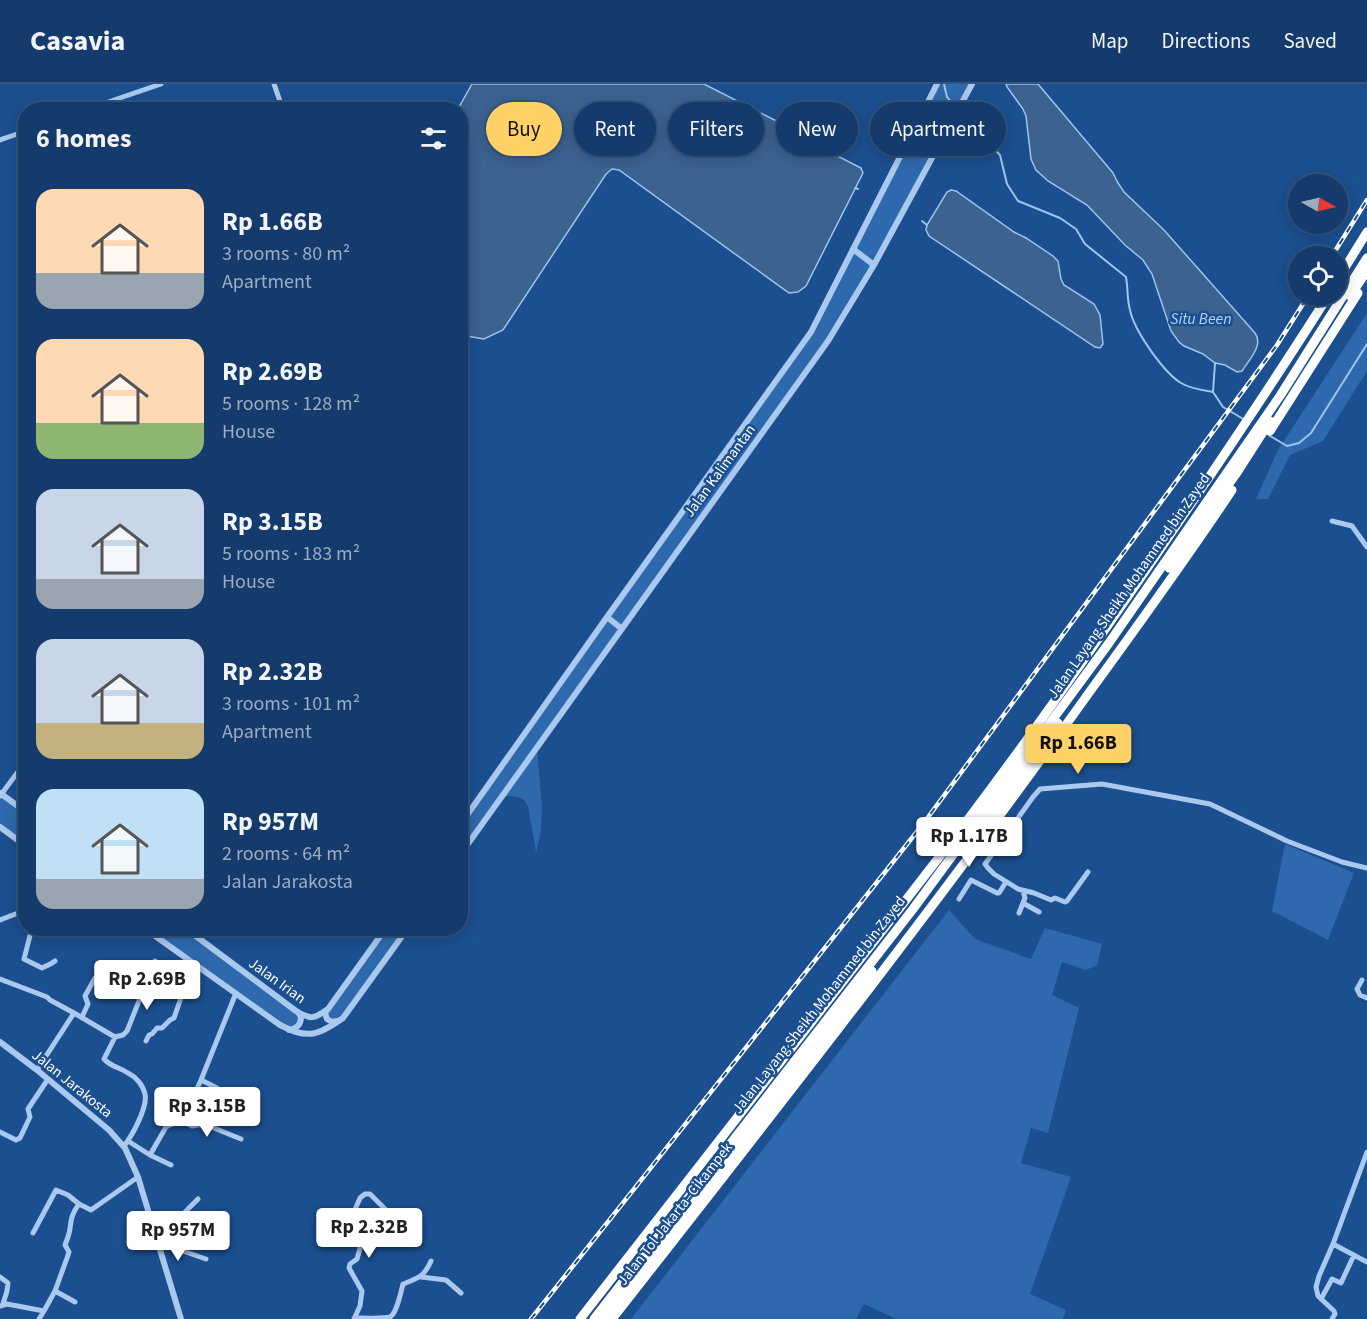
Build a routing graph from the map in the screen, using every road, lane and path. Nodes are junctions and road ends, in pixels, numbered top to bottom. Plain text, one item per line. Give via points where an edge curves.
1 (161, 84) edge
2 (274, 84) edge
3 (937, 84) edge
4 (972, 84) edge
5 (108, 102) edge
6 (280, 102) edge
7 (928, 102) edge
8 (962, 102) edge
9 (18, 134) edge
10 (0, 140) edge
11 (900, 156) edge
12 (932, 156) edge
13 (1367, 232) edge
14 (852, 249) junction
15 (1367, 258) edge
16 (1348, 263) edge
17 (874, 265) junction
18 (1367, 271) edge
19 (1367, 278) edge
20 (1322, 306) edge
21 (1332, 521) dead end
22 (1367, 547) edge
23 (607, 617) junction
24 (622, 629) junction
25 (18, 772) edge
26 (1, 794) edge
27 (18, 806) edge
28 (468, 814) edge
29 (0, 827) edge
30 (18, 840) edge
31 (468, 844) edge
32 (1367, 868) edge
33 (1088, 872) dead end
34 (1006, 882) junction
35 (1023, 891) junction
36 (959, 899) dead end
37 (1023, 903) junction
38 (18, 912) edge
39 (1039, 912) dead end
40 (1019, 913) dead end
41 (0, 920) edge
42 (30, 936) edge
43 (155, 936) edge
44 (196, 936) edge
45 (380, 936) edge
46 (402, 936) edge
47 (55, 961) dead end
48 (155, 961) dead end
49 (195, 965) junction
50 (95, 978) dead end
51 (0, 979) edge
52 (1362, 980) dead end
53 (236, 993) junction
54 (1367, 998) edge
55 (327, 1009) junction
56 (297, 1012) junction
57 (74, 1013) junction
58 (82, 1017) junction
59 (343, 1018) junction
60 (289, 1030) junction
61 (115, 1038) junction
62 (146, 1041) dead end
63 (0, 1042) edge
64 (37, 1070) junction
65 (48, 1079) junction
66 (201, 1080) junction
67 (217, 1088) dead end
68 (182, 1121) junction
69 (0, 1132) edge
70 (241, 1139) dead end
71 (126, 1143) junction
72 (150, 1155) junction
73 (1366, 1156) edge
74 (171, 1165) dead end
75 (138, 1177) junction
76 (198, 1199) dead end
77 (79, 1204) junction
78 (386, 1210) dead end
79 (33, 1233) dead end
80 (157, 1241) junction
81 (1333, 1244) junction
82 (1354, 1255) junction
83 (206, 1259) dead end
84 (430, 1261) dead end
85 (1367, 1262) edge
86 (0, 1277) edge
87 (421, 1277) junction
88 (55, 1291) junction
89 (461, 1293) dead end
90 (1321, 1299) junction
91 (75, 1302) dead end
92 (2, 1305) edge
93 (44, 1311) junction
94 (355, 1318) edge
95 (39, 1319) edge
96 (181, 1319) edge
97 (580, 1319) edge
98 (594, 1319) edge
99 (602, 1319) edge
100 (612, 1319) edge
101 (1332, 1319) edge

1 - 5 street
2 - 6 street
3 - 7 street, Jalan Kalimantan
4 - 8 street, Jalan Kalimantan
9 - 10 street
11 - 14 street, Jalan Kalimantan
12 - 17 street, Jalan Kalimantan
13 - 16 highway
14 - 17 street
14 - 23 street, Jalan Kalimantan via 811,332
15 - 98 highway, Jalan Layang Sheikh Mohammed bin Zayed via 1280,396 1109,643 913,909
17 - 24 street, Jalan Kalimantan via 828,341
18 - 99 highway, Jalan Layang Sheikh Mohammed bin Zayed via 1236,474 1025,769
19 - 100 highway, Jalan Tol Jakarta–Cikampek via 1220,507 1043,757 834,1035
20 - 97 highway, Jalan Tol Jakarta–Cikampek via 1260,404 1098,640 941,855
21 - 22 street via 1352,526
23 - 24 street
23 - 28 street, Jalan Kalimantan
24 - 31 street, Jalan Kalimantan
25 - 26 street
26 - 27 street
29 - 30 street
32 - 34 street via 1287,841 1210,804 1096,784 1044,788 1036,793 985,864
33 - 35 street via 1066,902
34 - 35 street
34 - 36 street via 997,893 971,880
35 - 37 street
37 - 39 street
37 - 40 street
38 - 41 street
42 - 47 street via 24,959 42,968
43 - 49 street
44 - 56 street, Jalan Irian
45 - 55 street
46 - 59 street
48 - 61 street via 127,1031
49 - 53 street
49 - 62 street via 174,1018 157,1028
50 - 58 street via 85,996 88,1004
51 - 57 street via 47,997
52 - 54 street via 1357,989
53 - 60 street
53 - 66 street
55 - 56 street, Jalan Irian via 316,1018
55 - 59 street via 328,1020
56 - 60 street via 300,1022
57 - 58 street
57 - 64 street
58 - 61 street
59 - 60 street via 317,1034
61 - 71 street via 104,1059 131,1074 145,1094 142,1112
63 - 64 street, Jalan Jarakosta
64 - 65 street, Jalan Jarakosta
65 - 69 street via 28,1109 30,1117 20,1138 16,1140
65 - 71 street, Jalan Jarakosta
66 - 67 street
66 - 68 street
68 - 70 street via 192,1126 204,1124
68 - 72 street via 166,1127
71 - 72 street
71 - 75 street, Jalan Jarakosta
72 - 74 street
73 - 81 street
75 - 77 street via 91,1210
75 - 80 street, Jalan Jarakosta
76 - 80 street
77 - 79 street via 56,1190
77 - 88 street via 73,1212 65,1245 69,1252
78 - 94 street via 370,1194 363,1195 342,1227 361,1244 357,1259 349,1268 362,1291
80 - 83 street
80 - 96 street, Jalan Jarakosta
81 - 82 street
81 - 90 street via 1316,1287
82 - 85 street
82 - 90 street via 1341,1283 1332,1279
84 - 87 street
86 - 92 street via 8,1283
87 - 89 street via 446,1280
87 - 94 street via 403,1284 390,1317
88 - 91 street
88 - 93 street
90 - 101 street via 1334,1311
92 - 93 street
93 - 95 street

